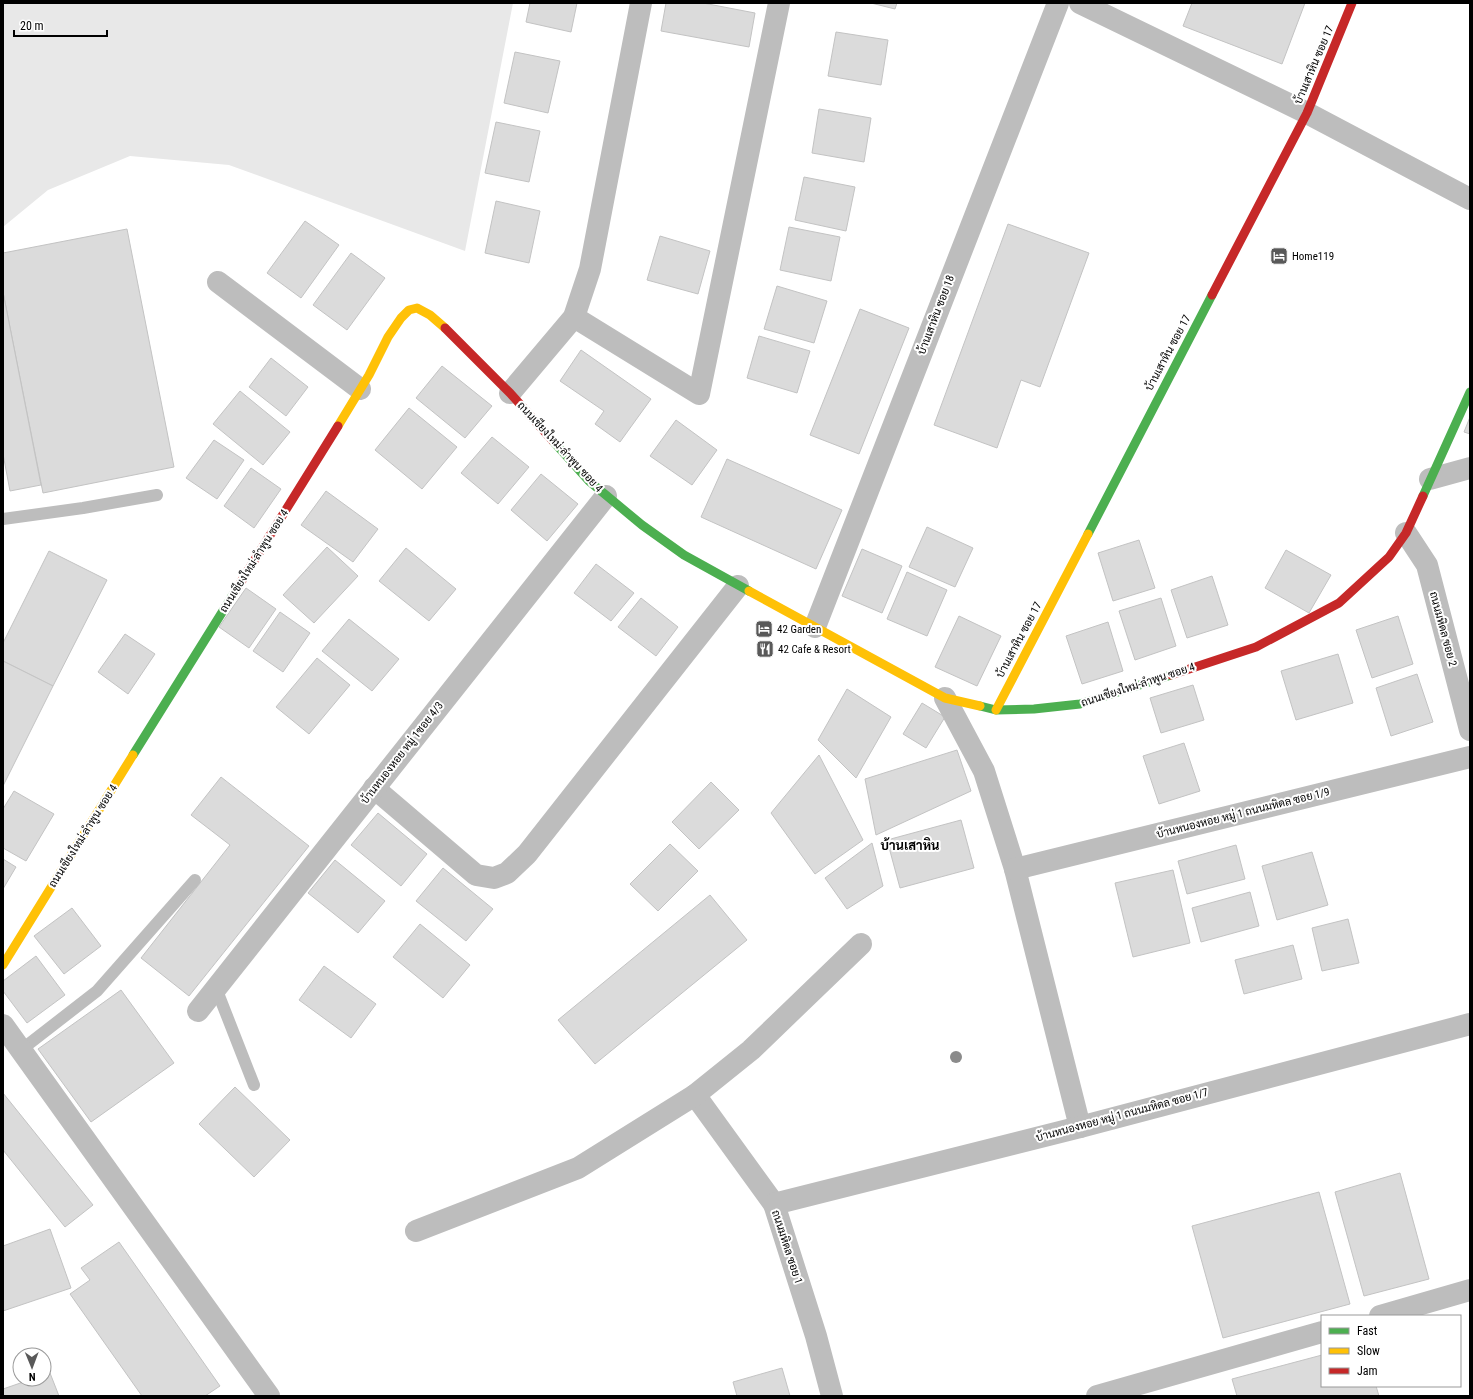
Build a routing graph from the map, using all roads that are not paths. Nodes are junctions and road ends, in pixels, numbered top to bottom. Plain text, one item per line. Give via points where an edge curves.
1 (642, 3) edge
2 (780, 3) edge
3 (1058, 3) edge
4 (1080, 3) edge
5 (1352, 3) edge
6 (1307, 113) junction
7 (1470, 199) edge
8 (218, 282) dead end
9 (574, 317) junction
10 (360, 389) junction
11 (1470, 392) edge
12 (510, 393) junction
13 (1470, 468) edge
14 (1430, 479) junction
15 (157, 495) dead end
16 (606, 496) junction
17 (3, 519) edge
18 (1406, 533) junction
19 (738, 586) junction
20 (815, 628) junction
21 (945, 698) junction
22 (996, 710) junction
23 (1470, 730) edge
24 (1470, 757) edge
25 (374, 788) junction
26 (1015, 869) junction
27 (195, 880) dead end
28 (861, 944) dead end
29 (3, 965) edge
30 (216, 988) junction
31 (198, 1011) dead end
32 (1470, 1024) edge
33 (3, 1025) edge
34 (21, 1050) junction
35 (254, 1085) dead end
36 (695, 1095) junction
37 (1080, 1127) junction
38 (774, 1204) junction
39 (416, 1231) dead end
40 (1470, 1290) edge
41 (1383, 1315) edge
42 (1321, 1332) edge
43 (268, 1396) edge
44 (832, 1396) edge
45 (1097, 1396) edge

1 - 9 street via 590,269
2 - 9 street via 699,394
3 - 20 street, บ้านเสาหิน ซอย 18
4 - 6 street
5 - 6 street, บ้านเสาหิน ซอย 17
6 - 7 street
6 - 22 street, บ้านเสาหิน ซอย 17
8 - 10 street
9 - 12 street
10 - 12 street, ถนนเชียงใหม่-ลำพูน ซอย 4 via 401,318 409,310 417,308 430,315 447,330
10 - 29 street, ถนนเชียงใหม่-ลำพูน ซอย 4
11 - 14 street, ถนนเชียงใหม่-ลำพูน ซอย 4
12 - 16 street, ถนนเชียงใหม่-ลำพูน ซอย 4
13 - 14 street
14 - 18 street, ถนนเชียงใหม่-ลำพูน ซอย 4
15 - 17 lane
16 - 19 street, ถนนเชียงใหม่-ลำพูน ซอย 4 via 684,555
16 - 25 street, บ้านหนองหอย หมู่ 1ซอย 4/3
18 - 22 street, ถนนเชียงใหม่-ลำพูน ซอย 4 via 1389,557 1339,603 1256,647 1080,704
18 - 23 street, ถนนมหิดล ซอย 2 via 1427,565
19 - 20 street, ถนนเชียงใหม่-ลำพูน ซอย 4
19 - 25 street via 526,854 507,873 494,878 476,875
20 - 21 street, ถนนเชียงใหม่-ลำพูน ซอย 4
21 - 22 street, ถนนเชียงใหม่-ลำพูน ซอย 4
21 - 26 street via 984,771
24 - 26 street, บ้านหนองหอย หมู่ 1 ถนนมหิดล ซอย 1/9
25 - 30 street, บ้านหนองหอย หมู่ 1ซอย 4/3
26 - 37 street
27 - 34 lane via 97,991
28 - 36 street via 751,1050
30 - 31 street, บ้านหนองหอย หมู่ 1ซอย 4/3
30 - 35 lane
32 - 37 street, บ้านหนองหอย หมู่ 1 ถนนมหิดล ซอย 1/7
33 - 34 street
34 - 43 street
36 - 38 street, ถนนมหิดล ซอย 1
36 - 39 street via 578,1168
37 - 38 street, บ้านหนองหอย หมู่ 1 ถนนมหิดล ซอย 1/7
38 - 44 street, ถนนมหิดล ซอย 1 via 816,1336
40 - 41 street
42 - 45 street

